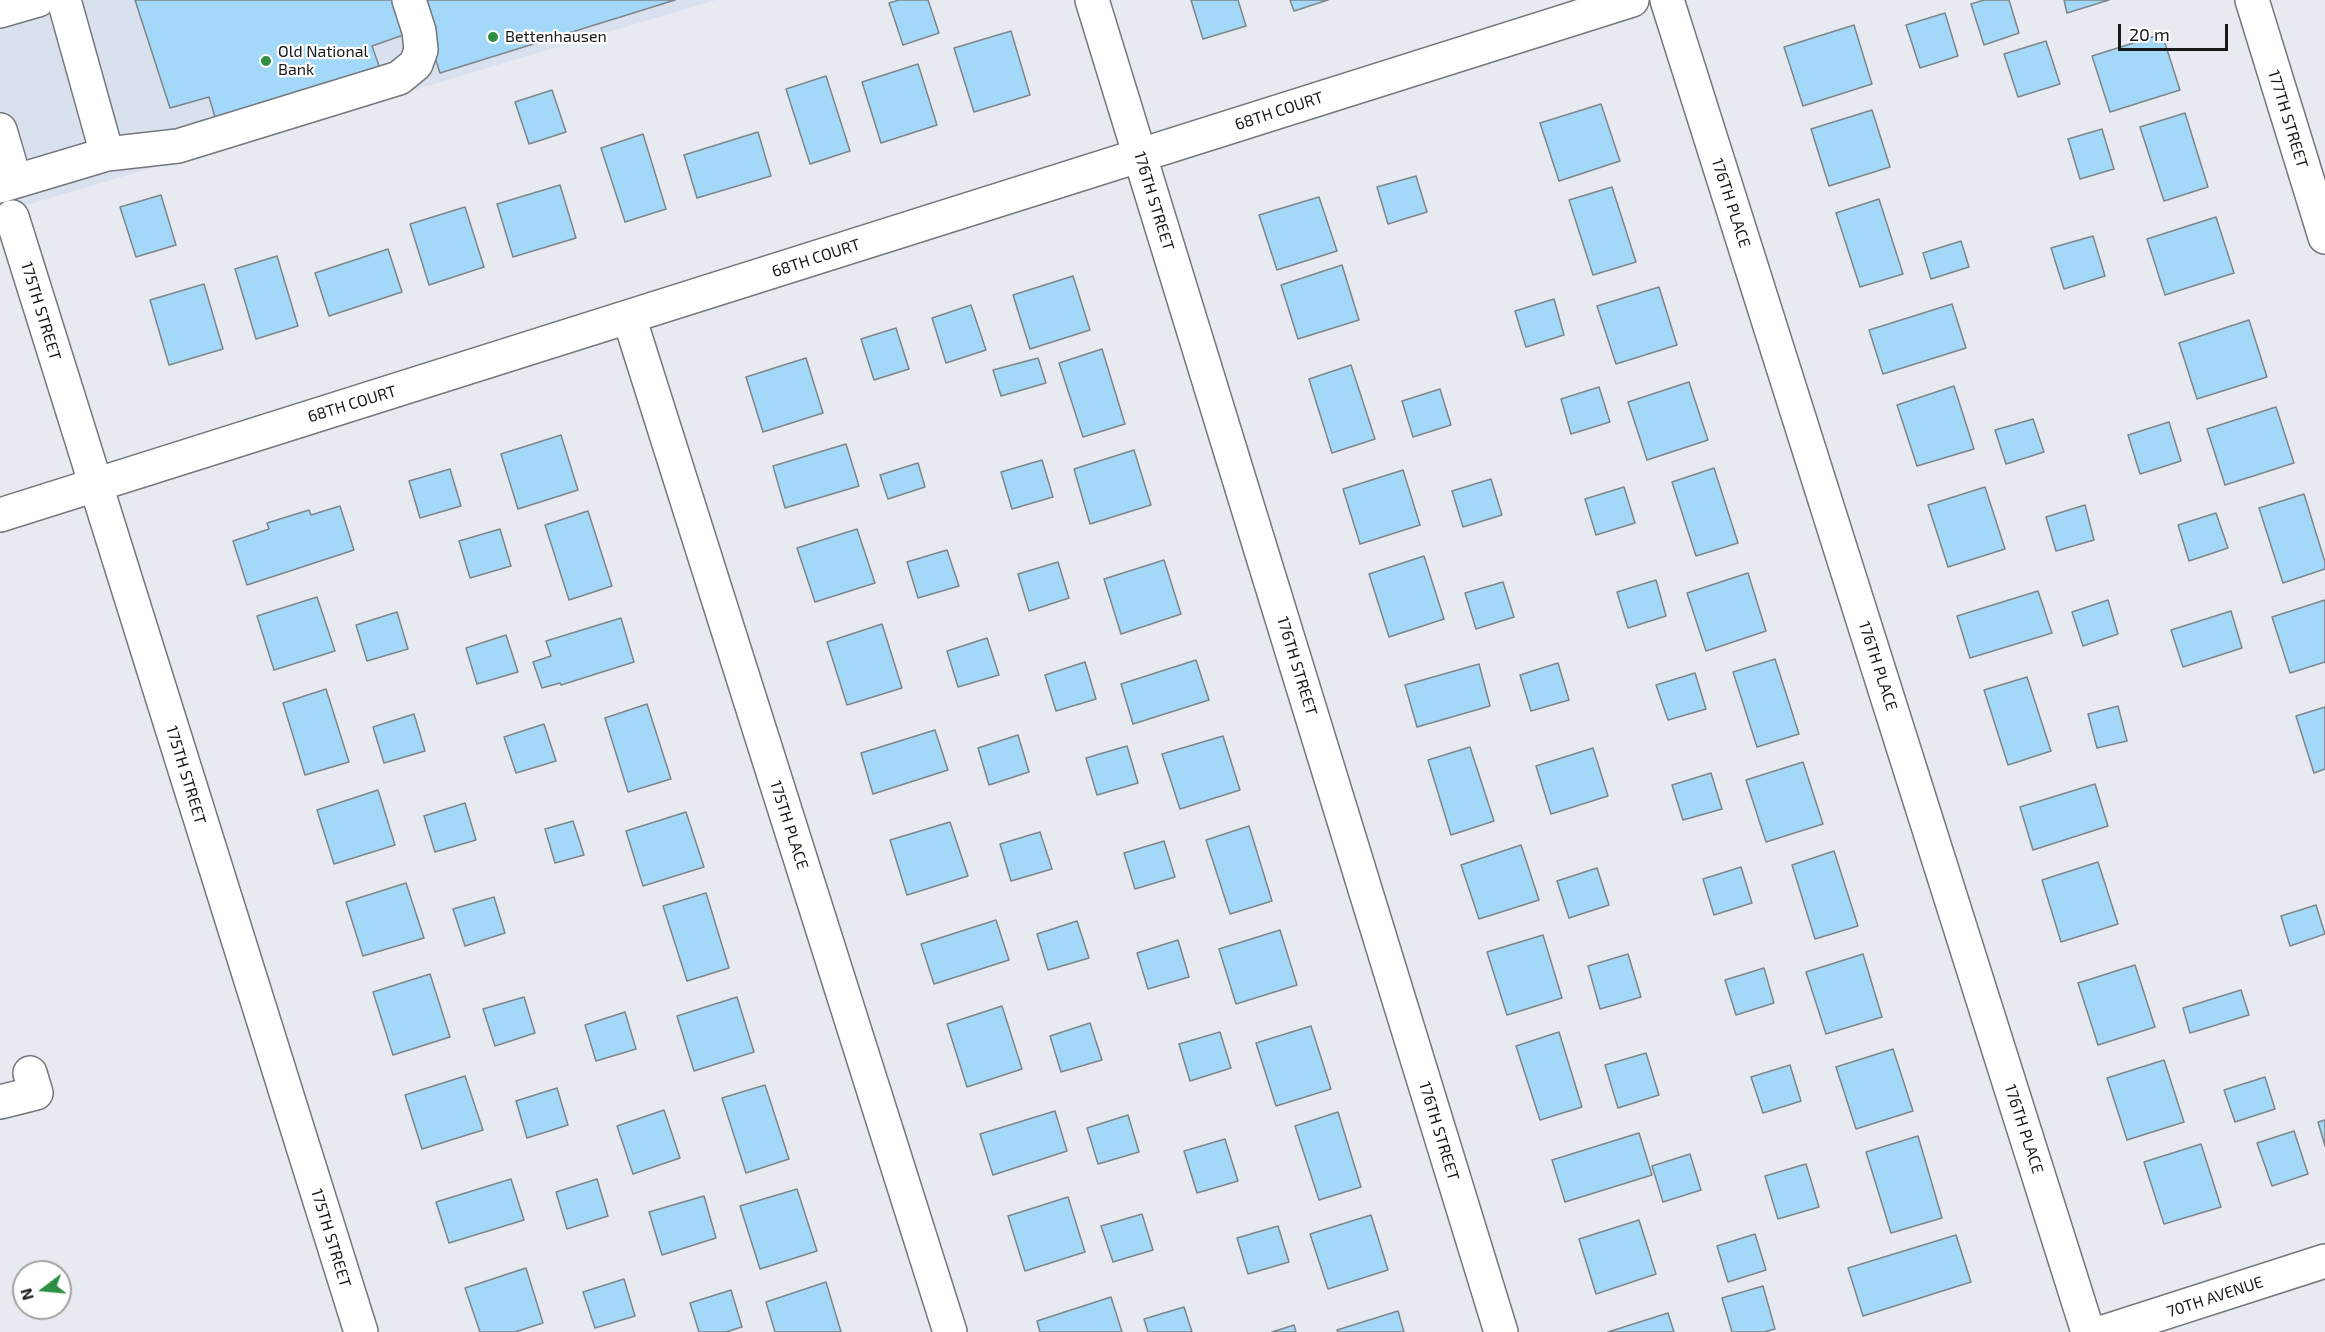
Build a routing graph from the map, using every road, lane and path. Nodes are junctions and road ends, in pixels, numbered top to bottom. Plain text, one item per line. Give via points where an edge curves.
1 (38, 0) edge
2 (64, 0) edge
3 (409, 0) edge
4 (1092, 0) edge
5 (1632, 0) edge
6 (1667, 0) edge
7 (2252, 0) edge
8 (0, 11) edge
9 (0, 130) edge
10 (107, 154) junction
11 (1140, 155) junction
12 (8, 184) edge
13 (12, 217) dead end
14 (2325, 237) edge
15 (629, 317) junction
16 (95, 485) junction
17 (0, 515) edge
18 (30, 1073) dead end
19 (0, 1102) edge
20 (2325, 1261) edge
21 (361, 1332) edge
22 (950, 1332) edge
23 (1501, 1332) edge
24 (2088, 1332) edge
25 (2104, 1332) edge

1 - 8 street
2 - 10 street
3 - 10 street via 421,50 417,64 399,78 178,146
4 - 11 street, 176TH STREET
5 - 11 street, 68TH COURT
6 - 24 street, 176TH PLACE
7 - 14 street, 177TH STREET
9 - 12 street
10 - 12 street
11 - 15 street, 68TH COURT
11 - 23 street, 176TH STREET
13 - 16 street, 175TH STREET
15 - 16 street, 68TH COURT
15 - 22 street, 175TH PLACE
16 - 17 street, 68TH COURT
16 - 21 street, 175TH STREET
18 - 19 street via 36,1093
20 - 25 street, 70TH AVENUE

